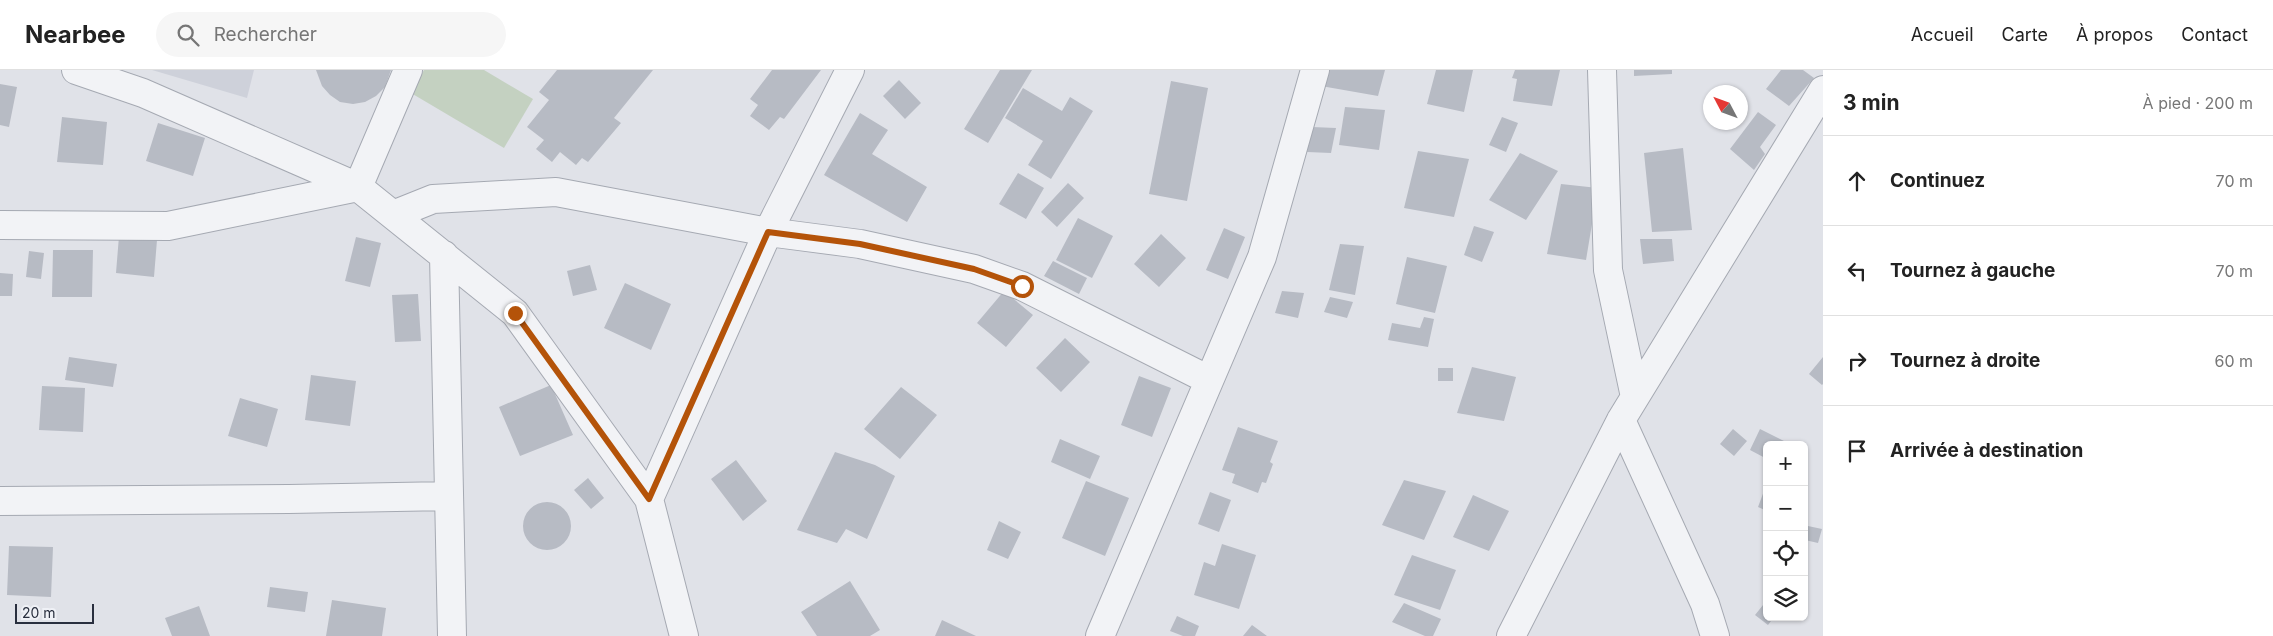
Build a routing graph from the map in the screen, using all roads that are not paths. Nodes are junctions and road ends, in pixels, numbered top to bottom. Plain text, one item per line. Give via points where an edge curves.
1 (76, 70) edge
2 (408, 70) edge
3 (850, 70) edge
4 (1314, 70) edge
5 (1602, 70) edge
6 (1823, 90) edge
7 (358, 187) junction
8 (393, 215) junction
9 (0, 225) edge
10 (768, 232) junction
11 (444, 255) junction
12 (1209, 380) junction
13 (1628, 409) junction
14 (448, 496) junction
15 (649, 499) junction
16 (0, 501) edge
17 (452, 636) edge
18 (684, 636) edge
19 (1100, 636) edge
20 (1511, 636) edge
21 (1715, 636) edge

1 - 7 street via 144,93
2 - 7 street
3 - 10 street
4 - 12 street via 1262,257
5 - 13 street via 1608,270
6 - 13 street
7 - 8 street
7 - 9 street via 168,226
8 - 10 street via 433,199 556,192
8 - 11 street
10 - 12 street via 860,244 974,269 1022,286
10 - 15 street
11 - 14 street
11 - 15 street via 515,313
12 - 19 street
13 - 20 street
13 - 21 street
14 - 16 street
14 - 17 street
15 - 18 street

